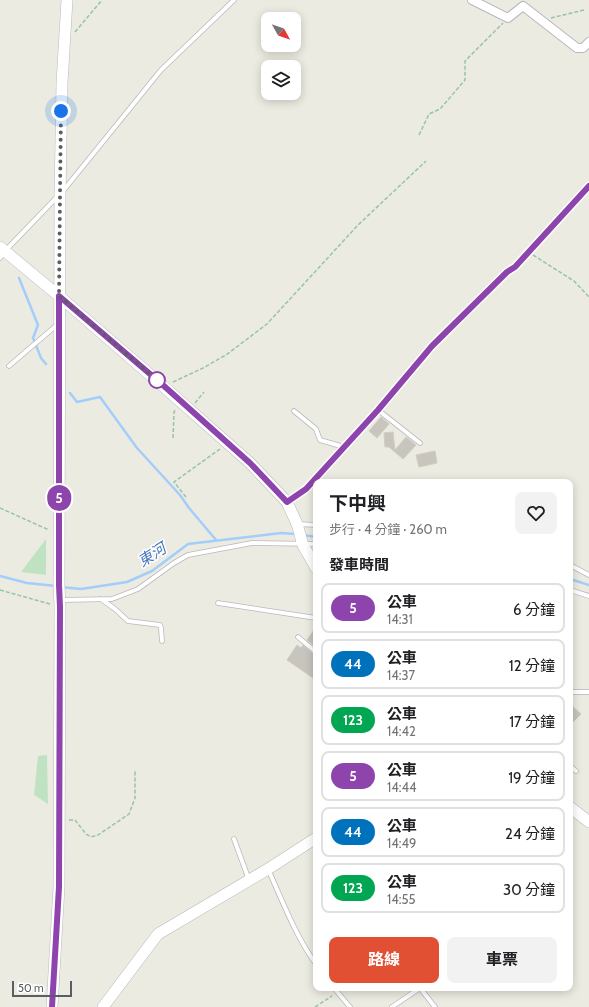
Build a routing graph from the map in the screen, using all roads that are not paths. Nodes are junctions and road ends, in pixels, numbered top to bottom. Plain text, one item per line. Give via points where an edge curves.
1 (67, 0) edge
2 (234, 0) edge
3 (472, 0) edge
4 (589, 42) edge
5 (589, 186) edge
6 (60, 195) junction
7 (2, 252) edge
8 (59, 296) junction
9 (59, 322) junction
10 (9, 366) dead end
11 (378, 410) junction
12 (294, 411) dead end
13 (420, 443) dead end
14 (344, 447) junction
15 (315, 479) edge
16 (313, 481) edge
17 (287, 502) junction
18 (297, 524) junction
19 (313, 524) edge
20 (313, 544) edge
21 (303, 545) junction
22 (313, 563) edge
23 (573, 567) edge
24 (589, 575) edge
25 (573, 591) edge
26 (589, 596) edge
27 (101, 598) junction
28 (60, 603) junction
29 (218, 603) dead end
30 (313, 618) edge
31 (298, 637) dead end
32 (162, 641) dead end
33 (313, 650) edge
34 (573, 692) edge
35 (589, 692) edge
36 (573, 769) edge
37 (576, 772) dead end
38 (573, 809) edge
39 (589, 822) edge
40 (234, 839) dead end
41 (313, 840) edge
42 (268, 869) junction
43 (249, 880) junction
44 (313, 960) edge
45 (336, 991) edge
46 (416, 991) edge
47 (422, 991) edge
48 (52, 1007) edge
49 (103, 1007) edge
50 (350, 1007) edge
51 (392, 1007) edge
52 (435, 1007) edge

1 - 6 main road via 62,83
2 - 6 lane via 161,70
3 - 4 street via 508,18 523,6 577,48 583,48
5 - 11 lane via 515,267 432,346
6 - 7 lane
6 - 8 main road
7 - 8 main road
8 - 9 main road
8 - 17 main road via 186,405 250,463
9 - 10 lane
9 - 28 main road
11 - 13 lane
11 - 14 lane
12 - 14 lane via 316,429 320,440
14 - 15 lane
16 - 17 lane
17 - 18 main road
18 - 19 lane
18 - 21 main road
20 - 21 lane
21 - 22 main road
21 - 27 lane via 252,543 188,554 138,589 112,599
23 - 24 lane
25 - 26 lane
27 - 28 lane
27 - 32 lane via 128,620 160,625
28 - 48 main road via 59,887
29 - 30 lane
31 - 33 lane
34 - 35 lane
36 - 37 lane
38 - 39 main road
40 - 43 lane
41 - 42 main road
42 - 43 main road
42 - 44 lane via 296,931
43 - 49 main road via 158,934
45 - 50 lane
46 - 51 lane
47 - 52 lane

